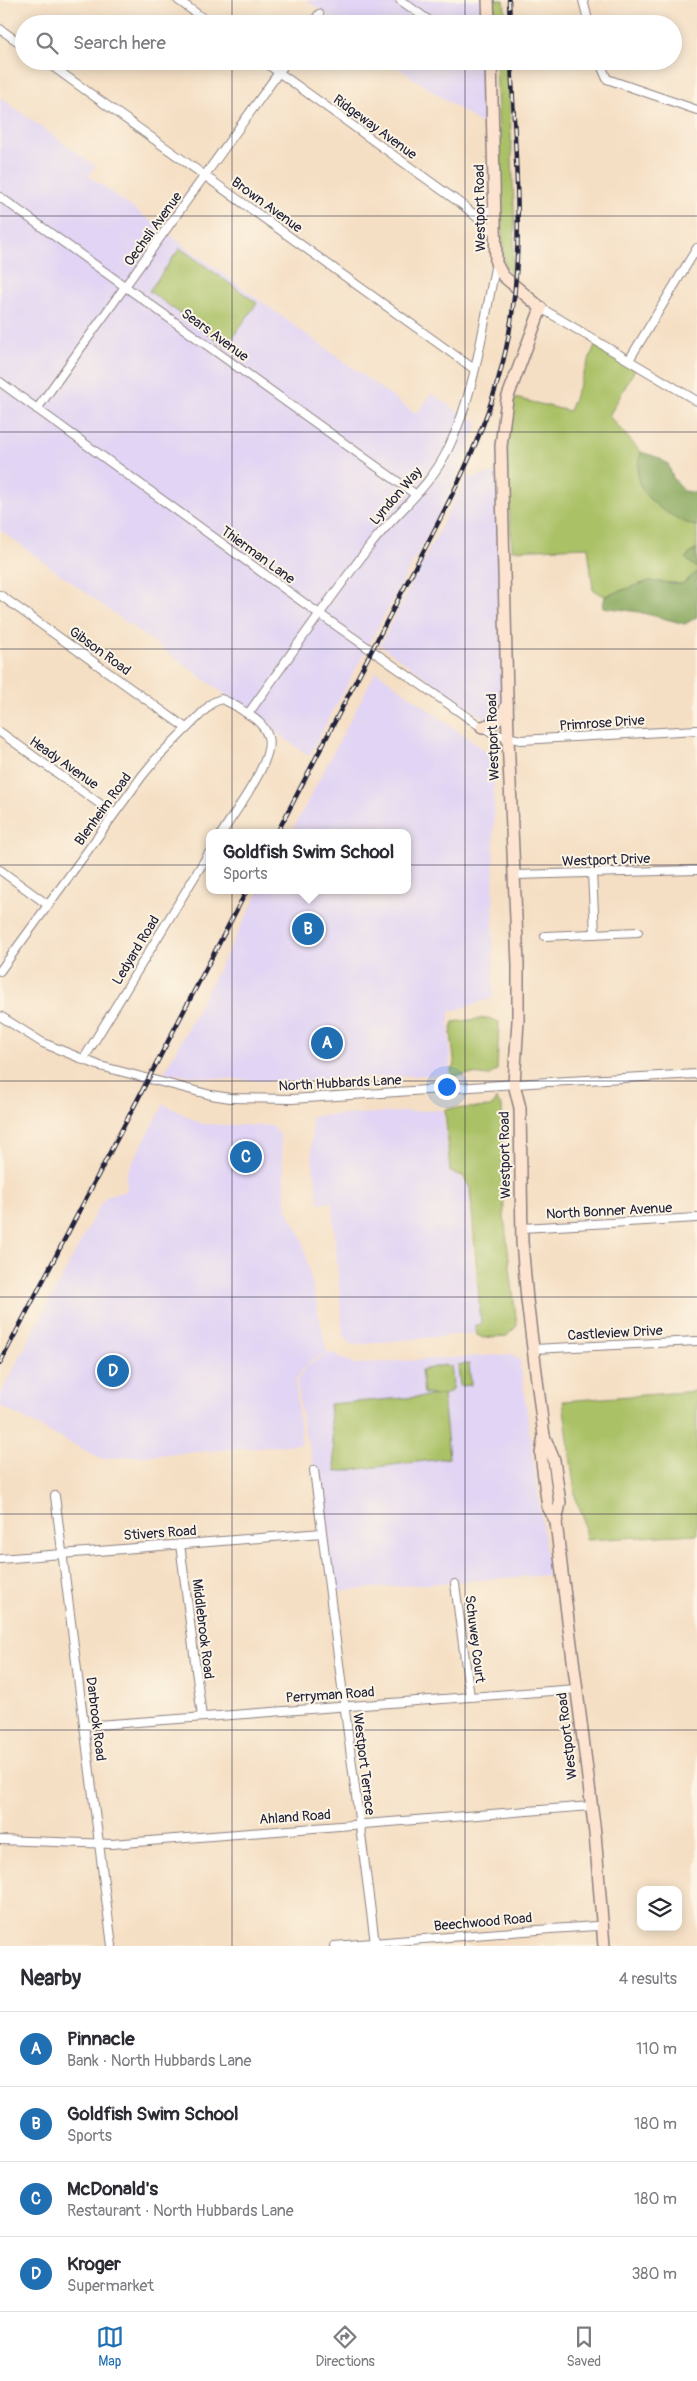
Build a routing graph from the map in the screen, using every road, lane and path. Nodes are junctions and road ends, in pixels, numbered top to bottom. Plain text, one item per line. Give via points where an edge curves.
1 (178, 0) edge
2 (400, 0) edge
3 (488, 0) edge
4 (583, 0) edge
5 (199, 15) edge
6 (421, 15) edge
7 (489, 15) edge
8 (587, 15) edge
9 (0, 29) edge
10 (15, 40) edge
11 (58, 70) edge
12 (274, 70) edge
13 (281, 70) edge
14 (490, 70) edge
15 (603, 70) edge
16 (279, 74) junction
17 (697, 110) edge
18 (206, 176) junction
19 (0, 197) edge
20 (496, 209) junction
21 (473, 214) junction
22 (496, 234) junction
23 (697, 248) edge
24 (496, 263) junction
25 (126, 286) junction
26 (542, 308) junction
27 (629, 360) junction
28 (474, 369) junction
29 (0, 382) edge
30 (697, 402) edge
31 (37, 409) junction
32 (415, 494) junction
33 (0, 595) edge
34 (321, 614) junction
35 (507, 704) junction
36 (248, 714) junction
37 (482, 727) junction
38 (186, 728) junction
39 (697, 730) edge
40 (0, 732) edge
41 (508, 738) junction
42 (114, 814) junction
43 (224, 829) edge
44 (206, 859) edge
45 (0, 870) edge
46 (697, 870) edge
47 (592, 873) junction
48 (515, 875) junction
49 (48, 905) junction
50 (638, 932) dead end
51 (595, 934) junction
52 (545, 936) dead end
53 (0, 971) edge
54 (0, 1016) edge
55 (83, 1060) junction
56 (697, 1074) edge
57 (514, 1084) junction
58 (697, 1218) edge
59 (522, 1228) junction
60 (697, 1341) edge
61 (533, 1349) junction
62 (314, 1470) dead end
63 (55, 1496) dead end
64 (322, 1533) junction
65 (180, 1544) junction
66 (62, 1554) junction
67 (0, 1559) edge
68 (455, 1584) dead end
69 (576, 1688) junction
70 (470, 1697) junction
71 (344, 1707) junction
72 (202, 1717) junction
73 (84, 1726) junction
74 (591, 1806) junction
75 (359, 1825) junction
76 (0, 1840) edge
77 (99, 1844) junction
78 (604, 1928) junction
79 (375, 1943) junction
80 (428, 1943) edge
81 (112, 1946) edge
82 (334, 1946) edge
83 (604, 1946) edge

1 - 5 street
2 - 6 street
3 - 7 main road
4 - 8 street
9 - 10 street
11 - 18 street, Brown Avenue
12 - 16 street, Ridgeway Avenue
13 - 16 street, Oechsli Avenue
14 - 20 main road, Westport Road
15 - 17 street via 607,80
16 - 18 street, Oechsli Avenue
16 - 21 street, Ridgeway Avenue
18 - 25 street, Oechsli Avenue
18 - 28 street, Brown Avenue
19 - 25 street, Sears Avenue
20 - 21 street
20 - 22 main road, Westport Road
21 - 22 street, Ridgeway Avenue
22 - 24 main road, Westport Road
23 - 27 street
24 - 26 main road, Westport Road via 503,276
24 - 28 street, Lyndon Way via 483,339
25 - 31 street, Oechsli Avenue
25 - 32 street, Sears Avenue
26 - 27 street
26 - 35 main road, Westport Road via 510,391 503,421
27 - 30 street
28 - 32 street, Lyndon Way via 447,451
29 - 31 street, Thierman Lane
31 - 34 street, Thierman Lane
32 - 34 street, Lyndon Way via 373,542
33 - 38 street, Gibson Road
34 - 36 street, Lyndon Way
34 - 37 street, Thierman Lane
35 - 37 main road via 496,723
35 - 41 main road, Westport Road
36 - 38 street, Blenheim Road via 227,701 218,700
36 - 43 street via 265,729 269,750 263,766
37 - 41 street, Thierman Lane
38 - 42 street, Blenheim Road via 156,759
39 - 41 street, Primrose Drive via 521,740
40 - 42 street, Heady Avenue
41 - 48 main road, Westport Road
42 - 49 street, Blenheim Road
44 - 55 street, Ledyard Road
45 - 49 street
46 - 47 street, Westport Drive
47 - 48 street, Westport Drive
47 - 51 street
48 - 57 main road, Westport Road via 518,1021
49 - 53 street, Blenheim Road
50 - 51 street
51 - 52 street
54 - 55 street, North Hubbards Lane via 43,1042
55 - 57 street, North Hubbards Lane via 211,1095 239,1098 292,1099
56 - 57 street, North Hubbards Lane
57 - 59 main road, Westport Road via 520,1108
58 - 59 street, North Bonner Avenue
59 - 61 main road, Westport Road
60 - 61 street, Castleview Drive
61 - 69 main road, Westport Road via 544,1436 554,1460 560,1503 556,1522
62 - 64 street, Westport Terrace
63 - 66 street, Darbrook Road
64 - 65 street, Stivers Road
64 - 71 street, Westport Terrace
65 - 66 street, Stivers Road
65 - 72 street, Middlebrook Road
66 - 67 street, Stivers Road
66 - 73 street, Darbrook Road
68 - 70 street, Schuwey Court
69 - 70 street, Perryman Road
69 - 74 main road, Westport Road
70 - 71 street, Perryman Road
71 - 72 street, Perryman Road
71 - 75 street, Westport Terrace
72 - 73 street, Perryman Road
73 - 77 street, Darbrook Road
74 - 75 street, Ahland Road
74 - 78 main road, Westport Road
75 - 77 street, Ahland Road
75 - 79 street, Westport Terrace
76 - 77 street, Ahland Road
77 - 81 street, Darbrook Road
78 - 80 street, Beechwood Road via 551,1929
78 - 83 main road, Westport Road
79 - 80 street, Beechwood Road
79 - 82 street, Beechwood Road

